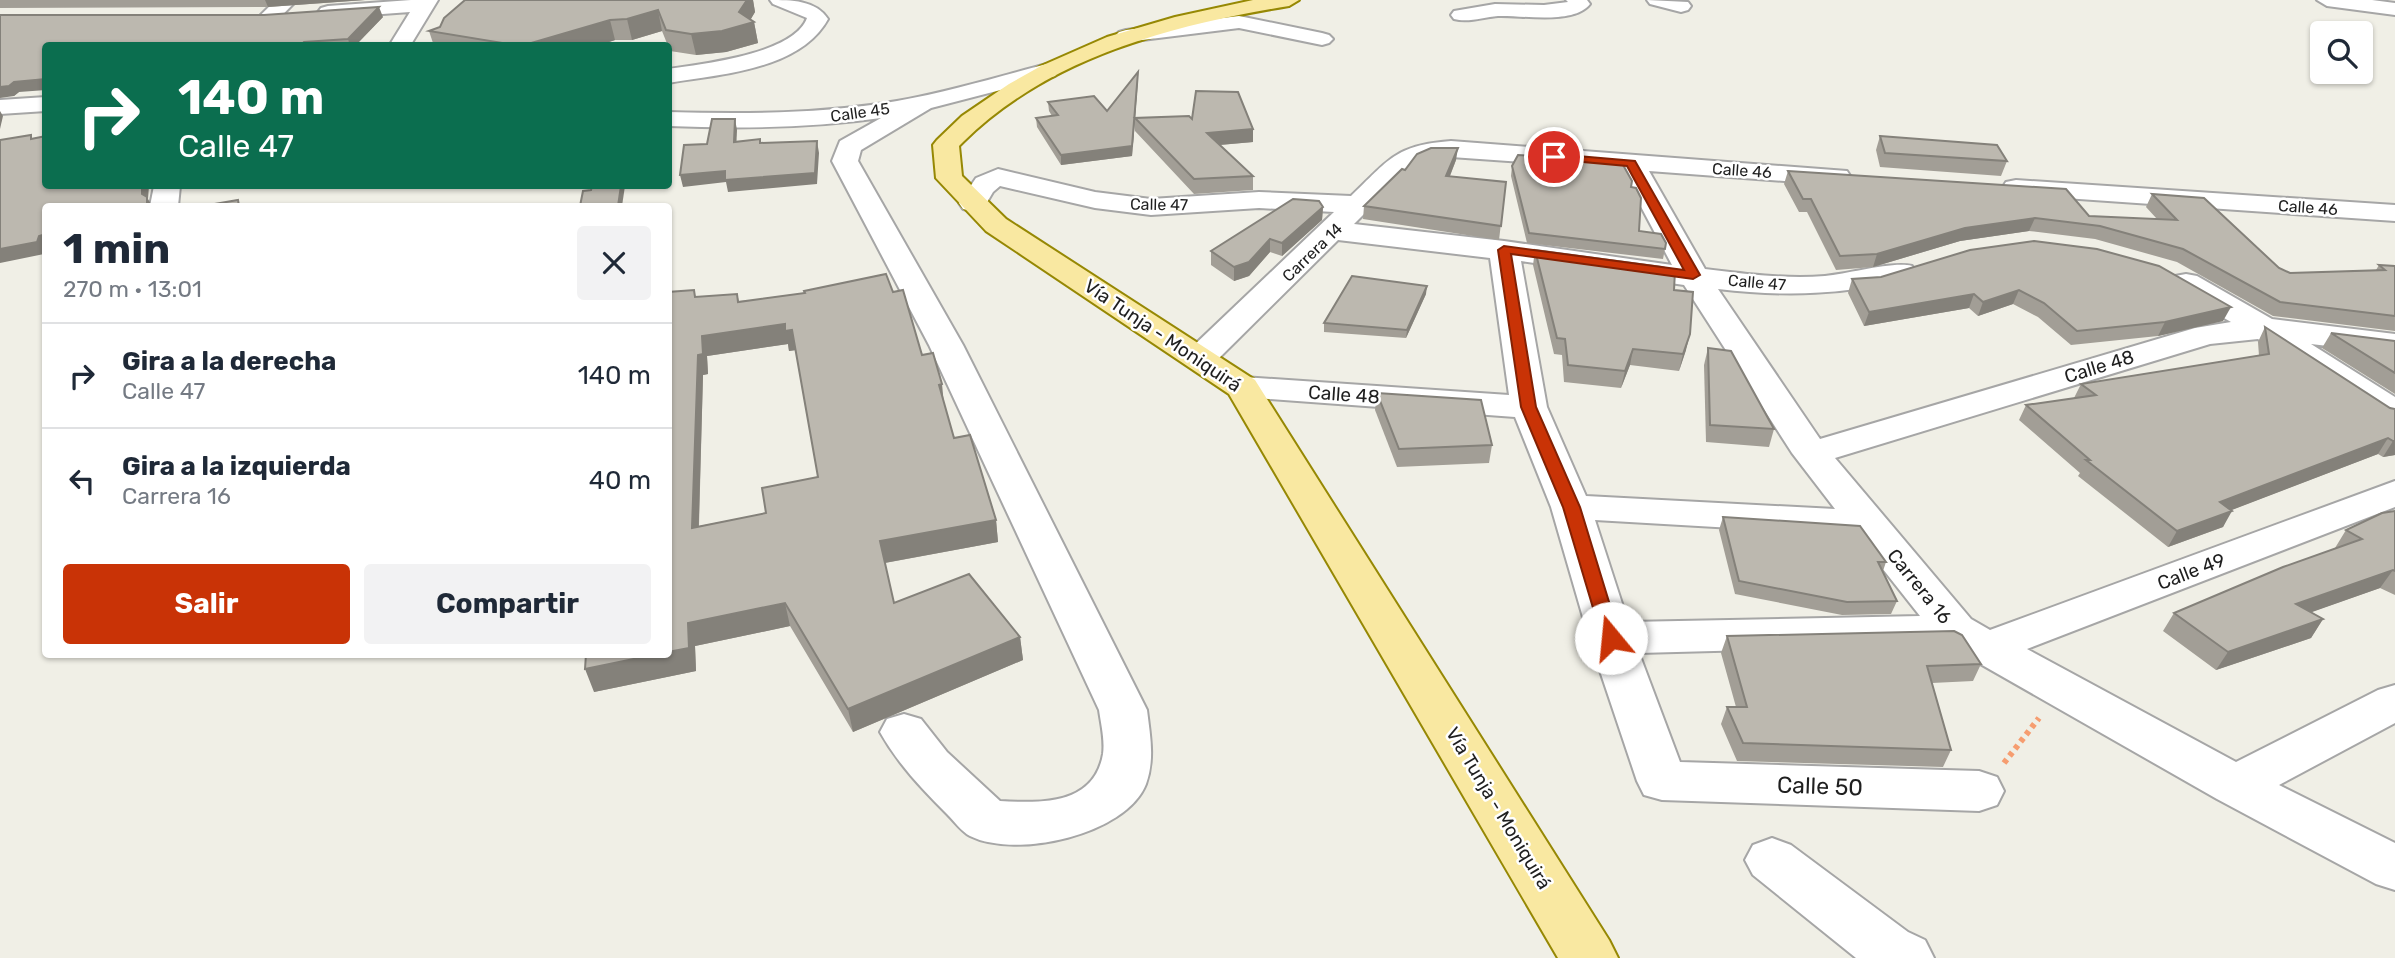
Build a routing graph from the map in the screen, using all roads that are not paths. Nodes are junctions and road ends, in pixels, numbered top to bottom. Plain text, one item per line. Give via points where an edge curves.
1 (287, 0) edge
2 (780, 0) edge
3 (1289, 0) edge
4 (1576, 0) edge
5 (1657, 0) edge
6 (2327, 0) edge
7 (426, 3) edge
8 (1681, 6) dead end
9 (2395, 9) edge
10 (1461, 15) dead end
11 (243, 16) edge
12 (268, 16) junction
13 (1239, 22) junction
14 (1126, 36) junction
15 (1322, 39) dead end
16 (243, 42) edge
17 (402, 42) edge
18 (1046, 71) junction
19 (672, 75) edge
20 (925, 102) junction
21 (42, 104) edge
22 (0, 107) edge
23 (672, 118) edge
24 (1424, 151) joint
25 (1631, 163) junction
26 (1867, 178) edge
27 (1992, 187) edge
28 (973, 203) junction
29 (1360, 205) junction
30 (2395, 213) edge
31 (1334, 231) junction
32 (1504, 250) junction
33 (1924, 264) edge
34 (2156, 268) edge
35 (1693, 275) junction
36 (2264, 328) junction
37 (2395, 344) edge
38 (1201, 357) junction
39 (1244, 387) junction
40 (1529, 407) junction
41 (2395, 413) edge
42 (1811, 453) junction
43 (2395, 493) edge
44 (1571, 507) junction
45 (1870, 523) junction
46 (1611, 638) junction
47 (1971, 639) junction
48 (2395, 702) edge
49 (904, 732) dead end
50 (2235, 785) junction
51 (1979, 791) road end
52 (1772, 860) dead end
53 (2395, 867) edge
54 (1589, 958) edge
55 (1905, 958) edge

1 - 12 street
2 - 19 street via 815,14 814,29 768,54
3 - 13 street
3 - 14 main road, Vía Tunja - Moniquirá via 1185,19
4 - 10 street via 1580,4 1554,10
5 - 8 street
6 - 9 street
7 - 12 street
7 - 17 street
11 - 12 street
12 - 16 street
13 - 14 street
13 - 15 street
14 - 18 main road, Vía Tunja - Moniquirá
18 - 20 street, Calle 45
18 - 28 main road, Vía Tunja - Moniquirá via 983,110 946,145 949,178
20 - 23 street, Calle 45 via 786,120
20 - 49 street via 849,146 845,161 972,397 1122,710 1128,751 1121,783 1093,807 1046,824 987,821 929,765
21 - 22 street
24 - 25 street, Calle 46 via 1451,149
24 - 29 street, Carrera 14 via 1405,159
25 - 26 street, Calle 46
25 - 35 street, Carrera 16
27 - 30 street, Calle 46
28 - 29 street, Calle 47 via 983,185 998,177 1096,200 1151,206 1259,200
28 - 38 main road, Vía Tunja - Moniquirá via 996,225
29 - 31 street, Carrera 14
31 - 32 street, Calle 47
31 - 38 street, Carrera 14
32 - 35 street, Calle 47
32 - 40 street
33 - 35 street, Calle 47 via 1876,279 1823,284 1772,286
34 - 36 street
35 - 42 street, Carrera 16
36 - 37 street, Calle 48
36 - 41 street
36 - 42 street, Calle 48 via 2185,340
38 - 39 main road, Vía Tunja - Moniquirá
39 - 40 street, Calle 48
39 - 54 main road, Vía Tunja - Moniquirá
40 - 44 street
42 - 45 street, Carrera 16
43 - 47 street, Calle 49
44 - 45 street
44 - 46 street
45 - 47 street, Carrera 16
46 - 47 street, Calle 49
46 - 51 street, Calle 50 via 1662,781
47 - 50 street, Carrera 16
48 - 50 street
50 - 53 street, Carrera 16
52 - 55 street via 1888,950

